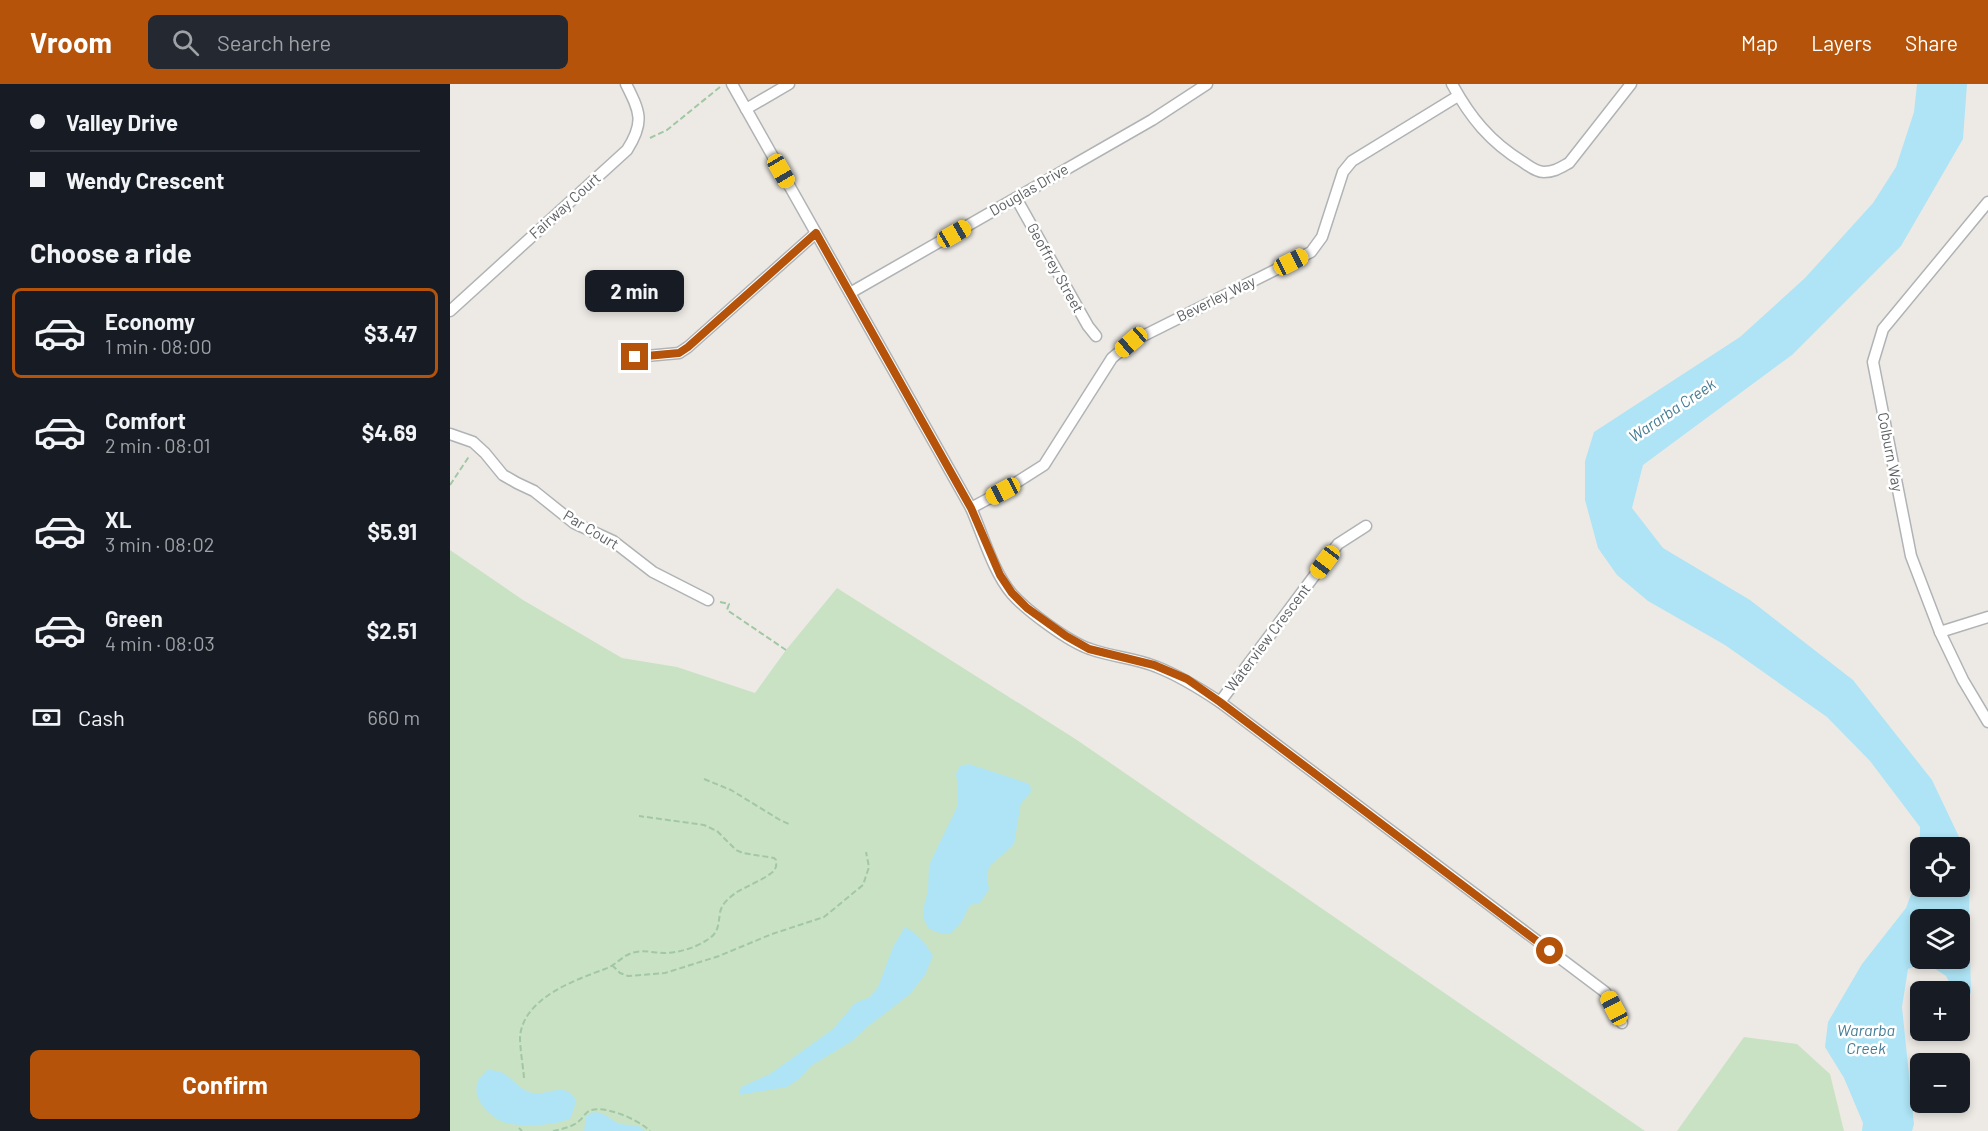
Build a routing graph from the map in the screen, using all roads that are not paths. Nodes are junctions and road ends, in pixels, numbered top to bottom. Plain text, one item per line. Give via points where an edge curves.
1 (626, 84) edge
2 (789, 84) edge
3 (1207, 84) edge
4 (1452, 84) edge
5 (1631, 84) edge
6 (726, 85) edge
7 (1458, 96) junction
8 (746, 110) junction
9 (1016, 198) junction
10 (1988, 202) edge
11 (816, 233) junction
12 (850, 293) junction
13 (450, 311) edge
14 (1096, 336) dead end
15 (635, 357) dead end
16 (450, 434) edge
17 (971, 508) junction
18 (1366, 526) dead end
19 (708, 600) road end
20 (1988, 616) edge
21 (1940, 632) junction
22 (1220, 702) junction
23 (1988, 722) edge
24 (1622, 1023) dead end

1 - 13 street, Fairway Court via 639,119 637,135 627,150
2 - 8 street
3 - 9 street, Douglas Drive
4 - 7 street
5 - 7 street via 1569,163 1548,172 1540,172 1489,137
6 - 8 street
7 - 17 street, Beverley Way via 1352,161 1343,172 1322,237 1311,252 1131,342 1112,358 1044,465
8 - 11 street
9 - 12 street, Douglas Drive
9 - 14 street, Geoffrey Street
10 - 21 street, Colburn Way via 1883,329 1874,362 1911,556
11 - 12 street
11 - 15 street via 688,347 679,353
12 - 17 street
16 - 19 street, Par Court via 473,442 503,475 534,491 574,523 613,541 654,572
17 - 22 street via 1000,575 1027,608 1089,649 1154,665 1187,679
18 - 22 street, Waterview Crescent via 1338,544
20 - 21 street
21 - 23 street, Colburn Way
22 - 24 street via 1605,992

